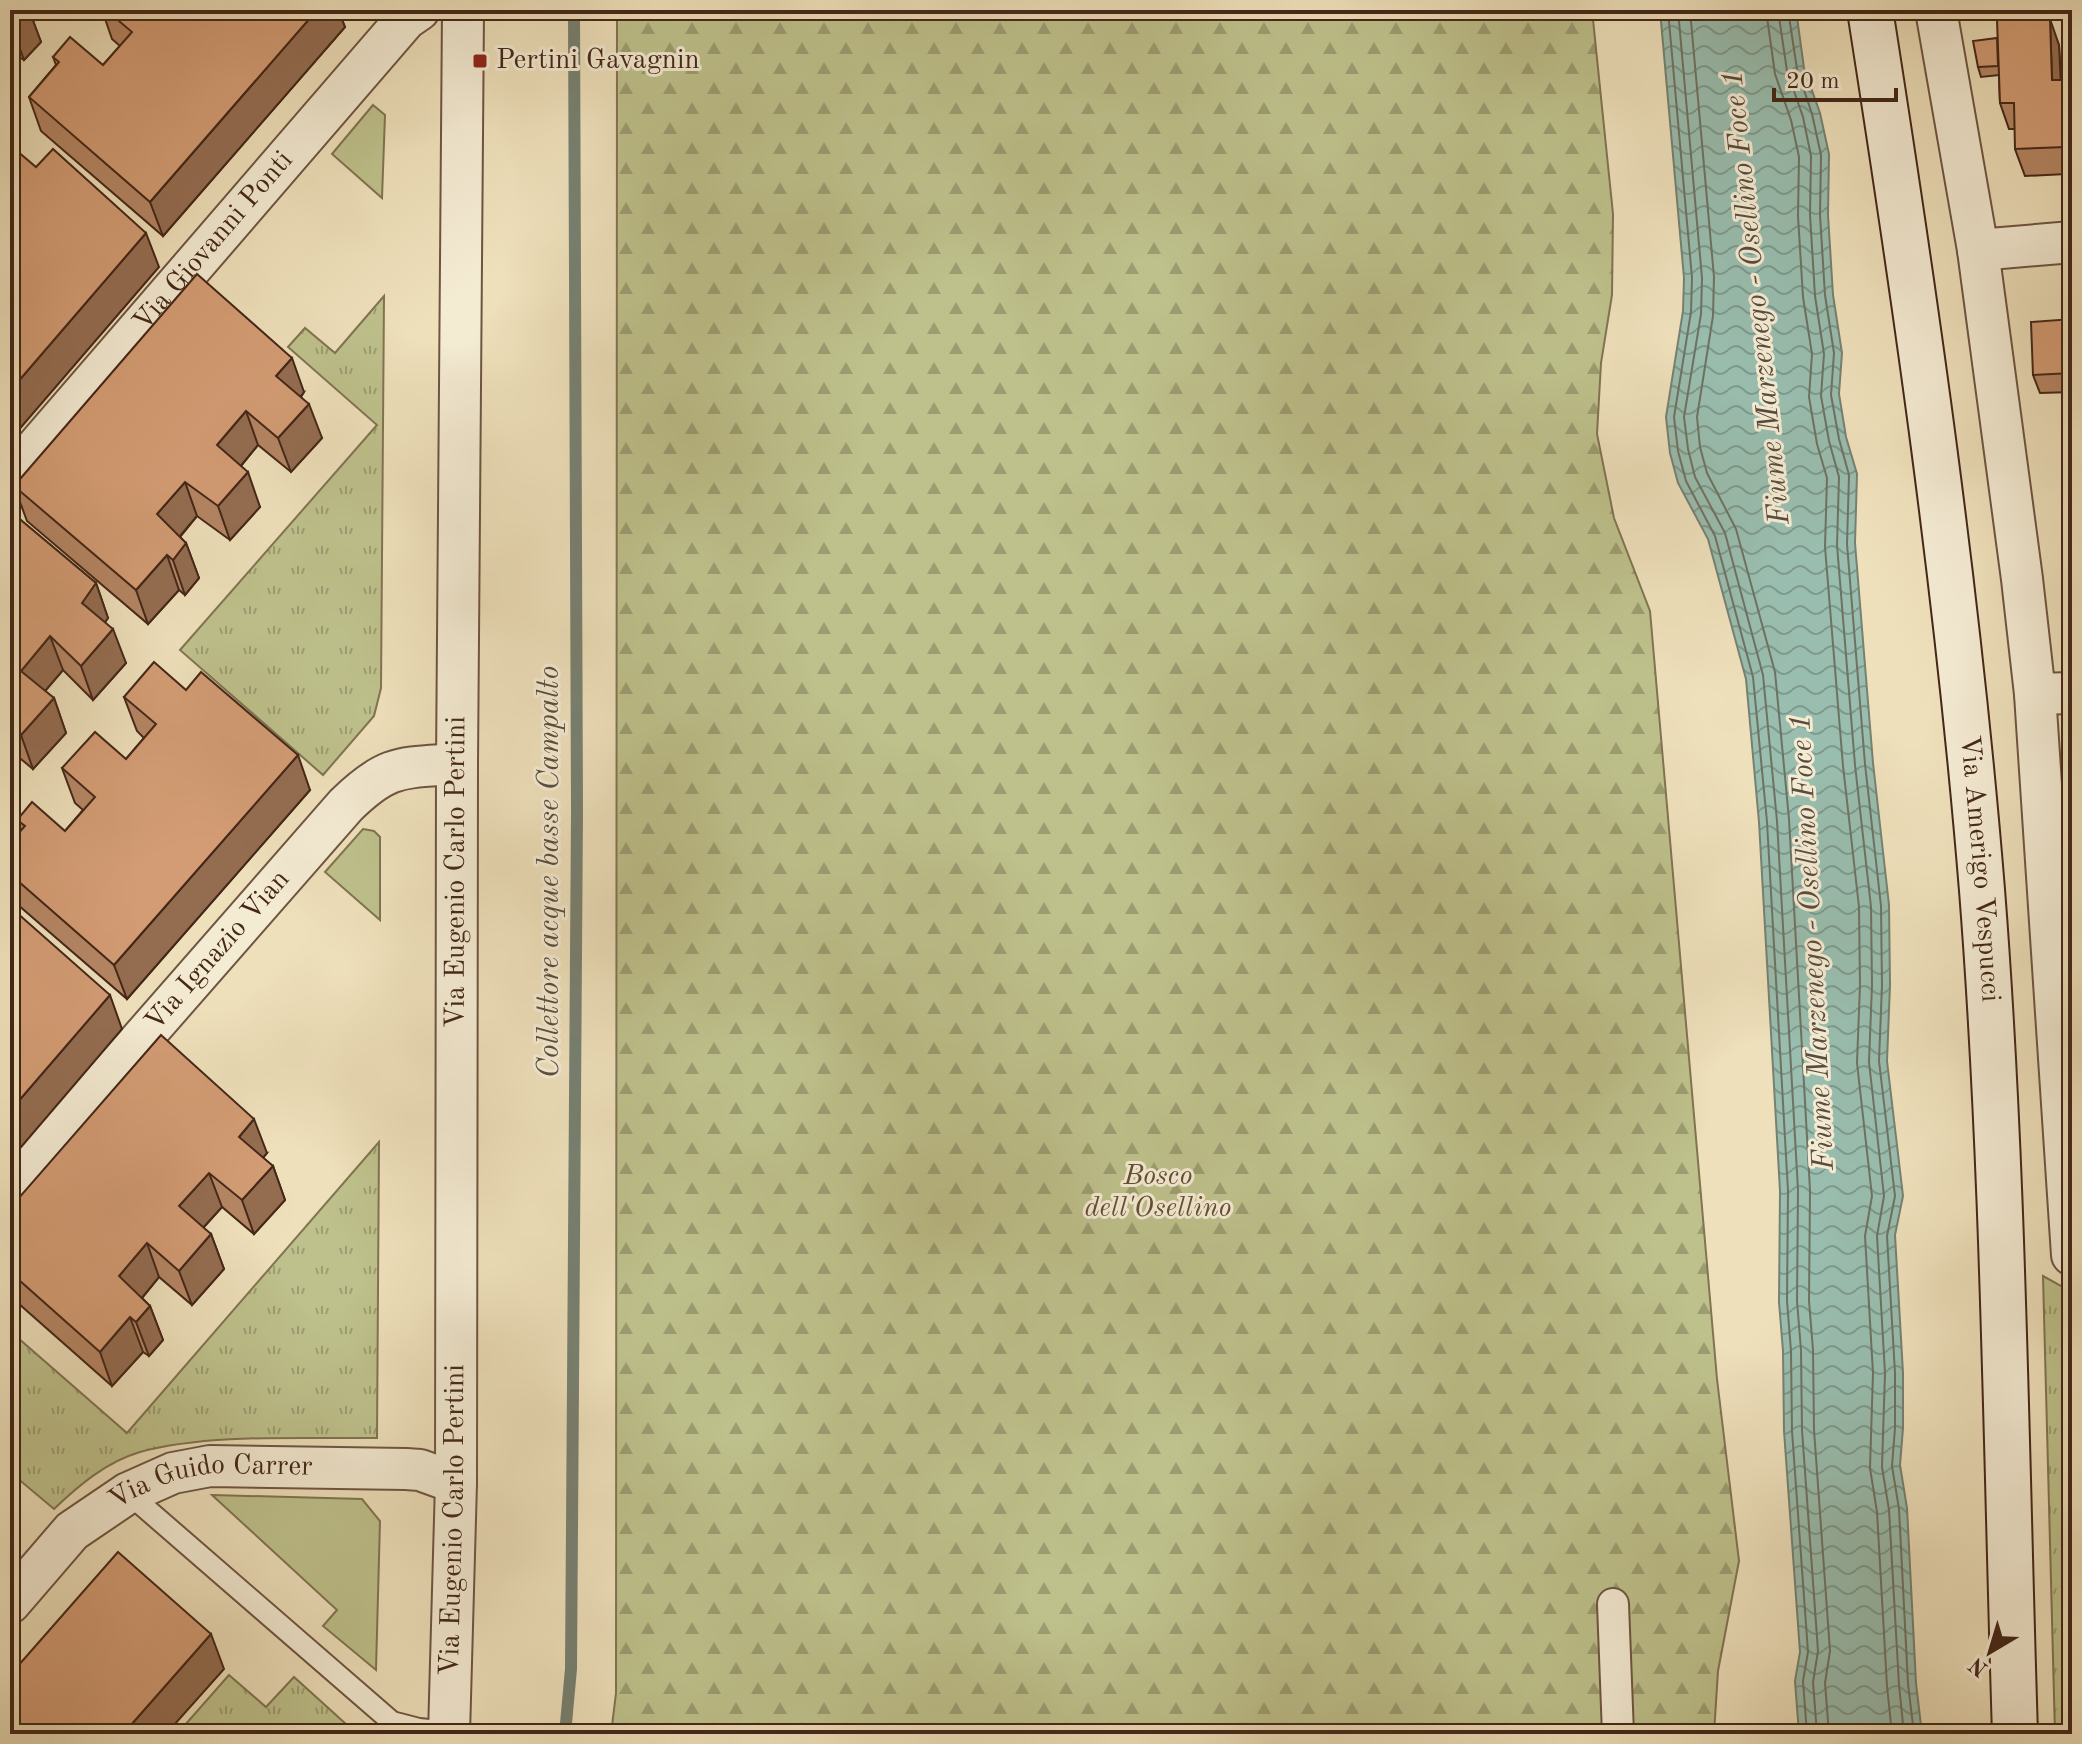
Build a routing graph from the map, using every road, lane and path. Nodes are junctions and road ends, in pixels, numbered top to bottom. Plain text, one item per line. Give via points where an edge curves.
1 (419, 10) edge
2 (463, 10) edge
3 (1870, 10) edge
4 (1936, 10) edge
5 (2072, 242) edge
6 (1978, 250) junction
7 (10, 478) edge
8 (2054, 694) edge
9 (457, 764) junction
10 (10, 1189) edge
11 (2072, 1255) edge
12 (456, 1483) junction
13 (128, 1493) junction
14 (10, 1603) edge
15 (1613, 1604) dead end
16 (449, 1733) edge
17 (1618, 1734) edge
18 (2015, 1734) edge

1 - 7 street, Via Giovanni Ponti
2 - 9 street, Via Eugenio Carlo Pertini
3 - 18 main road, Via Amerigo Vespucci via 1930,409 1982,894
4 - 6 street
5 - 6 street
6 - 8 street
8 - 11 street
9 - 10 street, Via Ignazio Vian via 404,768 367,784
9 - 12 street, Via Eugenio Carlo Pertini
12 - 13 street, Via Guido Carrer via 420,1470 210,1466 173,1473
12 - 16 street, Via Eugenio Carlo Pertini
13 - 14 street, Via Guido Carrer via 72,1531
13 - 16 lane via 392,1722
15 - 17 street

